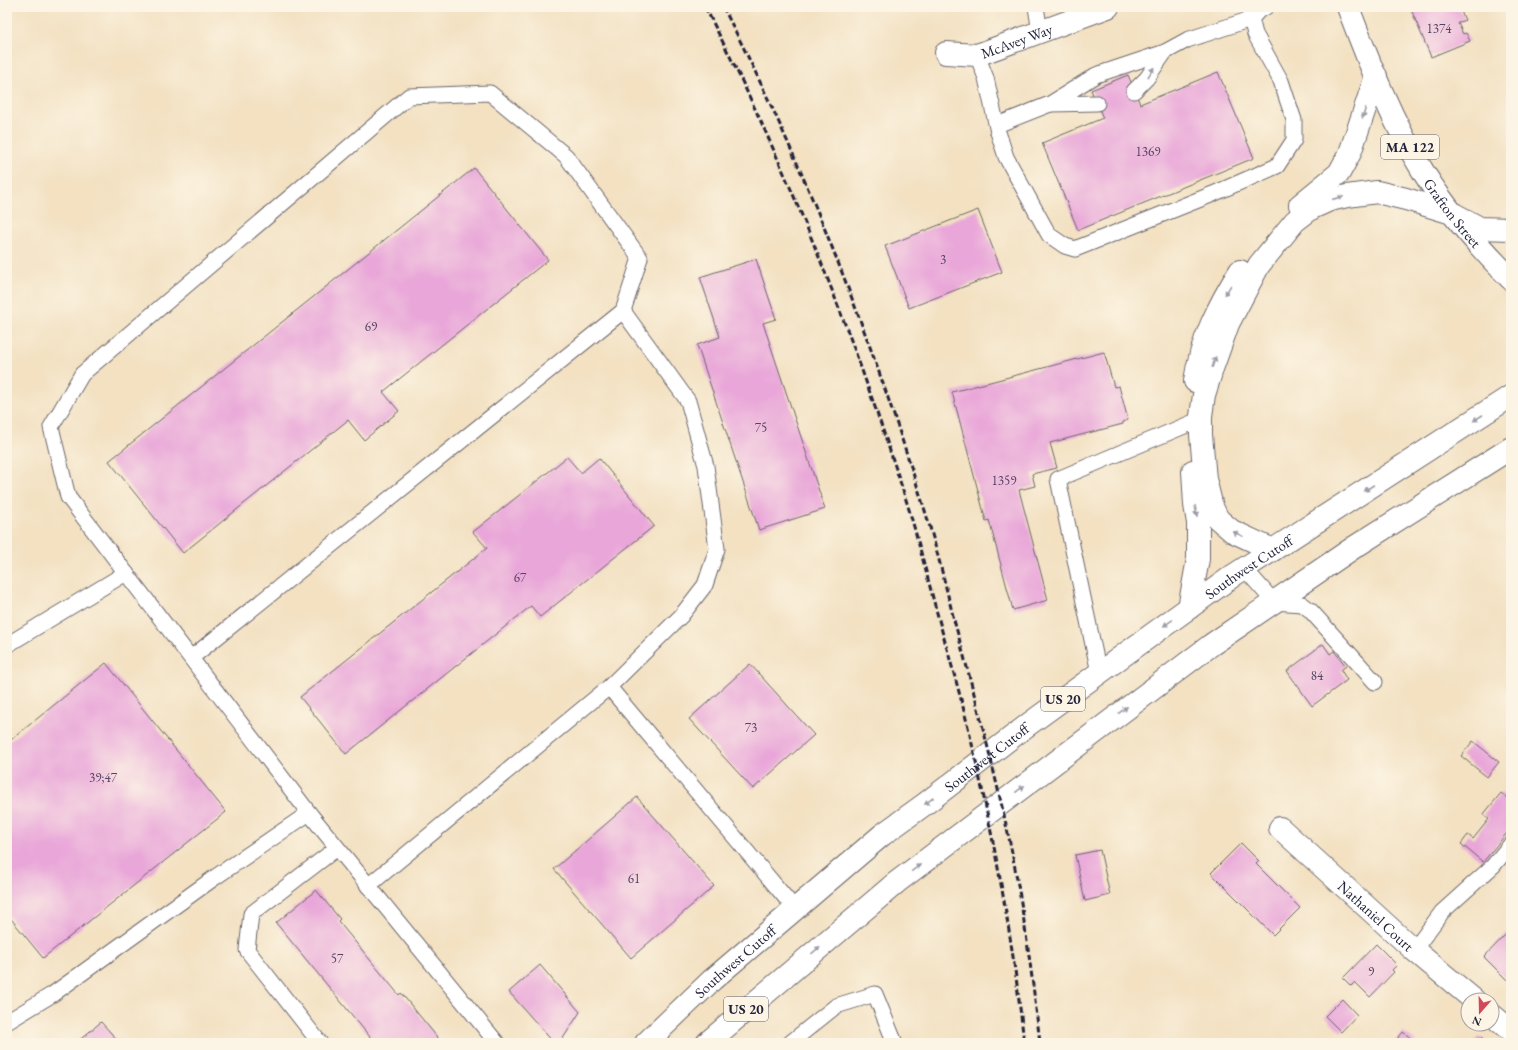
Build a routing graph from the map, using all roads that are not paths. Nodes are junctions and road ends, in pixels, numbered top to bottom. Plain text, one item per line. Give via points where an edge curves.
1 (1036, 7) edge
2 (1108, 7) edge
3 (1266, 7) edge
4 (1348, 7) edge
5 (1251, 19) junction
6 (1040, 32) junction
7 (1165, 52) junction
8 (946, 53) dead end
9 (977, 55) junction
10 (1376, 76) junction
11 (1134, 90) dead end
12 (1097, 103) dead end
13 (1050, 104) junction
14 (997, 125) junction
15 (1452, 214) junction
16 (1511, 229) edge
17 (1511, 279) edge
18 (623, 311) junction
19 (1511, 396) edge
20 (1196, 421) junction
21 (1511, 448) edge
22 (1273, 550) junction
23 (1244, 568) junction
24 (126, 573) junction
25 (1274, 602) junction
26 (1189, 608) junction
27 (7, 645) edge
28 (191, 658) junction
29 (1099, 673) junction
30 (1375, 682) dead end
31 (609, 687) junction
32 (309, 813) junction
33 (1280, 828) dead end
34 (1511, 844) edge
35 (337, 848) junction
36 (368, 886) junction
37 (795, 909) junction
38 (1414, 950) junction
39 (1464, 992) edge
40 (7, 1022) edge
41 (1500, 1022) edge
42 (1511, 1031) edge
43 (320, 1043) edge
44 (496, 1043) edge
45 (646, 1043) edge
46 (707, 1043) edge
47 (790, 1043) edge
48 (895, 1043) edge

1 - 6 lane
2 - 6 main road, McAvey Way
3 - 5 lane via 1258,10
4 - 10 main road, Grafton Street / MA 122
5 - 7 lane via 1187,40
5 - 14 lane via 1255,34 1281,81 1294,120 1294,140 1277,166 1213,194 1075,249 1065,246 1049,235 1006,157
6 - 9 main road, McAvey Way
11 -> 7 lane via 1147,78
7 - 13 lane via 1096,75
8 - 9 main road, McAvey Way
9 - 14 lane via 986,78
10 - 15 main road, Grafton Street / MA 122 via 1424,173
10 -> 20 main road via 1350,153 1339,173 1270,232 1243,267 1221,302 1205,336 1196,372 1192,400
12 - 13 lane
13 - 14 lane
15 - 16 main road via 1480,228
15 - 17 main road, Grafton Street / MA 122
20 -> 15 main road via 1213,366 1235,311 1259,266 1295,221 1312,208 1330,200 1377,192
18 - 24 lane via 640,258 566,156 490,93 409,96 82,374 52,427 68,497
18 - 28 lane
18 - 31 lane via 688,401 706,466 717,549 705,585 681,616
19 -> 22 main road, Southwest Cutoff / US 20
22 -> 20 main road via 1232,531 1218,519 1205,479
20 -> 26 main road via 1190,439 1198,523 1198,559
20 - 29 lane via 1058,479
21 - 25 main road, US 20 via 1353,548
22 - 23 main road, Southwest Cutoff / US 20
23 - 25 lane
23 - 26 main road, Southwest Cutoff / US 20
24 - 27 lane
24 - 28 lane
25 - 30 lane via 1302,604 1310,610
46 -> 25 main road, US 20 via 897,882 1211,645
26 -> 29 main road, Southwest Cutoff / US 20
28 - 32 lane
29 -> 37 main road, Southwest Cutoff / US 20 via 882,835
31 - 36 lane
31 - 37 lane
32 - 35 lane
32 - 40 lane via 53,994
33 - 38 main road, Nathaniel Court
34 - 38 lane via 1493,866 1442,912
35 - 36 lane
35 - 43 lane via 251,914 247,950
36 - 44 lane
37 - 45 main road, Southwest Cutoff / US 20 via 712,980
38 - 39 main road, Nathaniel Court
41 - 42 main road
47 - 48 lane via 836,1006 875,994

